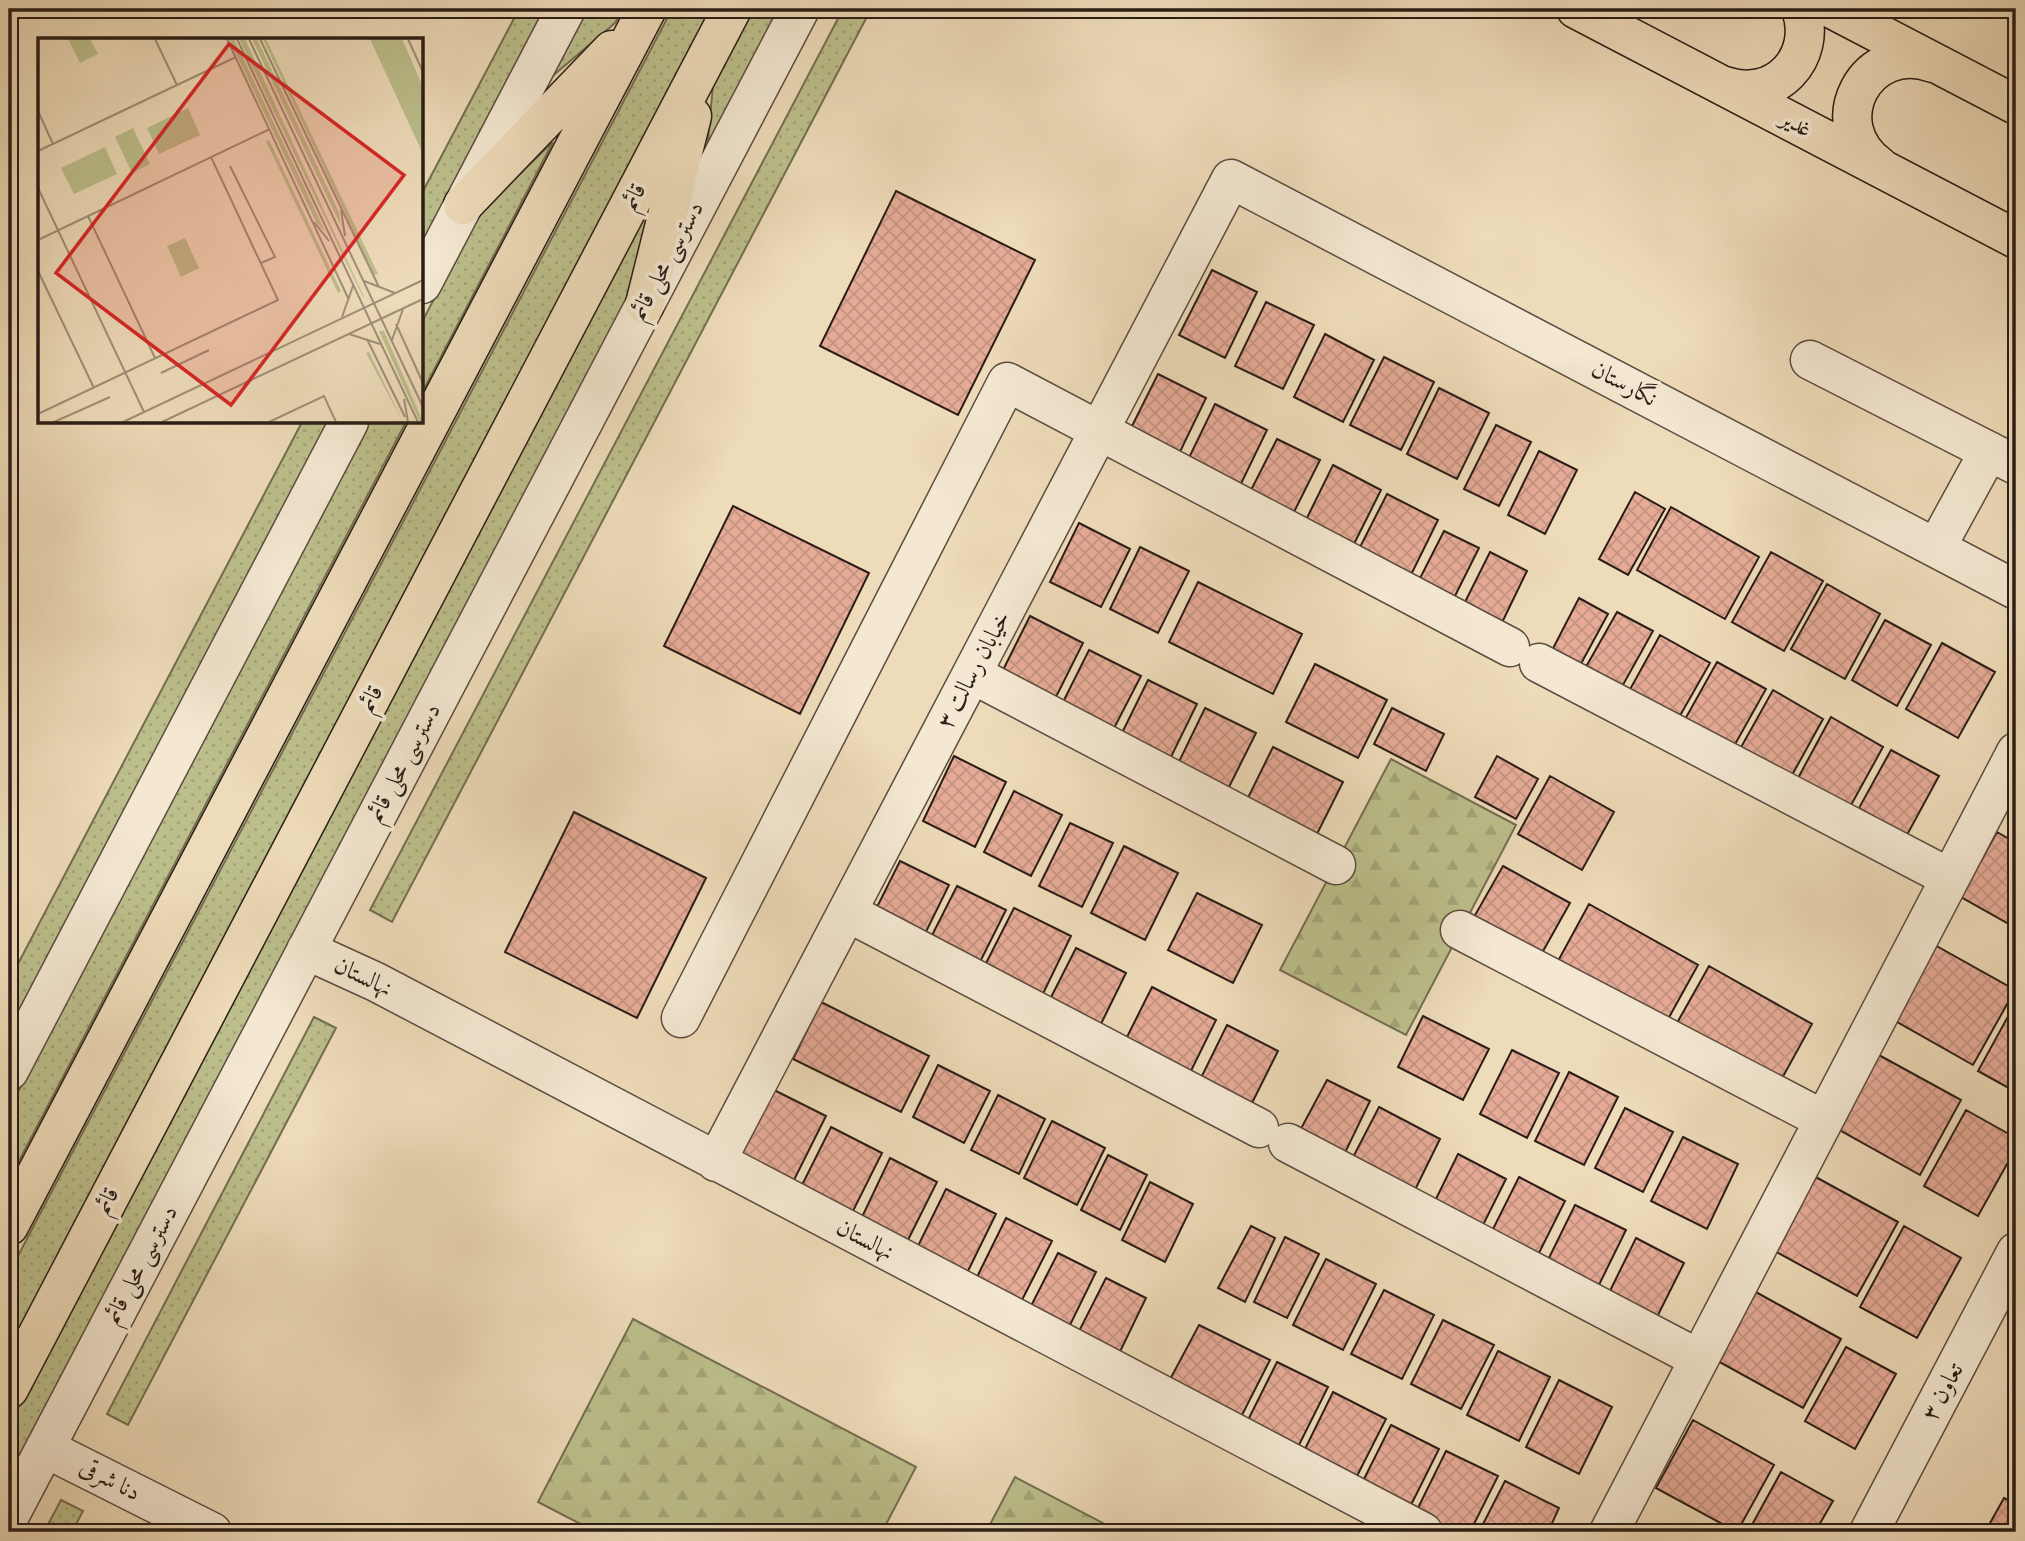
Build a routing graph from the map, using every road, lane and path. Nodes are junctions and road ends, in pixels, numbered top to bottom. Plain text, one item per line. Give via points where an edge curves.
1 (566, 9) edge
2 (733, 9) edge
3 (800, 9) edge
4 (1576, 9) edge
5 (1801, 9) edge
6 (1832, 9) edge
7 (645, 13) edge
8 (708, 55) junction
9 (1938, 64) junction
10 (1720, 84) junction
11 (2016, 105) edge
12 (1884, 170) junction
13 (1231, 179) joint
14 (463, 205) junction
15 (2016, 239) edge
16 (424, 280) edge
17 (645, 304) junction
18 (1810, 360) dead end
19 (348, 424) edge
20 (1099, 432) junction
21 (2003, 458) edge
22 (1936, 548) junction
23 (2016, 590) edge
24 (972, 674) junction
25 (2016, 752) edge
26 (1336, 864) dead end
27 (1950, 878) junction
28 (847, 912) junction
29 (1461, 930) dead end
30 (306, 950) junction
31 (681, 1018) dead end
32 (9, 1071) edge
33 (1824, 1120) junction
34 (716, 1161) junction
35 (9, 1226) edge
36 (2016, 1252) edge
37 (1699, 1359) junction
38 (9, 1389) edge
39 (45, 1448) junction
40 (9, 1517) edge
41 (212, 1532) edge
42 (1423, 1532) edge
43 (1609, 1532) edge
44 (1869, 1532) edge

1 - 14 street
2 - 8 main road, قائم
3 - 17 street, دسترسی محلی قائم
4 - 10 main road, غدیر
5 - 10 main road via 1806,41 1789,74 1756,90
6 - 9 main road
7 - 14 main road
7 - 35 main road
8 - 17 main road
8 - 38 main road, قائم
9 - 11 main road
9 - 12 main road via 1921,58 1894,61 1870,75 1858,90 1852,126 1858,144
10 - 12 main road, غدیر
12 - 15 main road, غدیر
13 - 20 street, خیابان رسالت ۳
13 - 22 street, نگارستان
14 - 16 street
17 - 30 street, دسترسی محلی قائم
18 - 21 street
19 - 32 street
20 - 24 street, خیابان رسالت ۳
20 - 27 street
20 - 31 street via 1007,382
21 - 22 street
22 - 23 street, نگارستان
24 - 26 street
24 - 28 street, خیابان رسالت ۳
25 - 27 street
27 - 33 street
28 - 34 street, خیابان رسالت ۳
28 - 37 street
29 - 33 street
30 - 34 street, نهالستان
30 - 39 street, دسترسی محلی قائم
33 - 37 street
34 - 42 street, نهالستان
36 - 44 street, تعاون ۳
37 - 43 street
39 - 40 street, دسترسی محلی قائم
39 - 41 street, دنا شرقی

